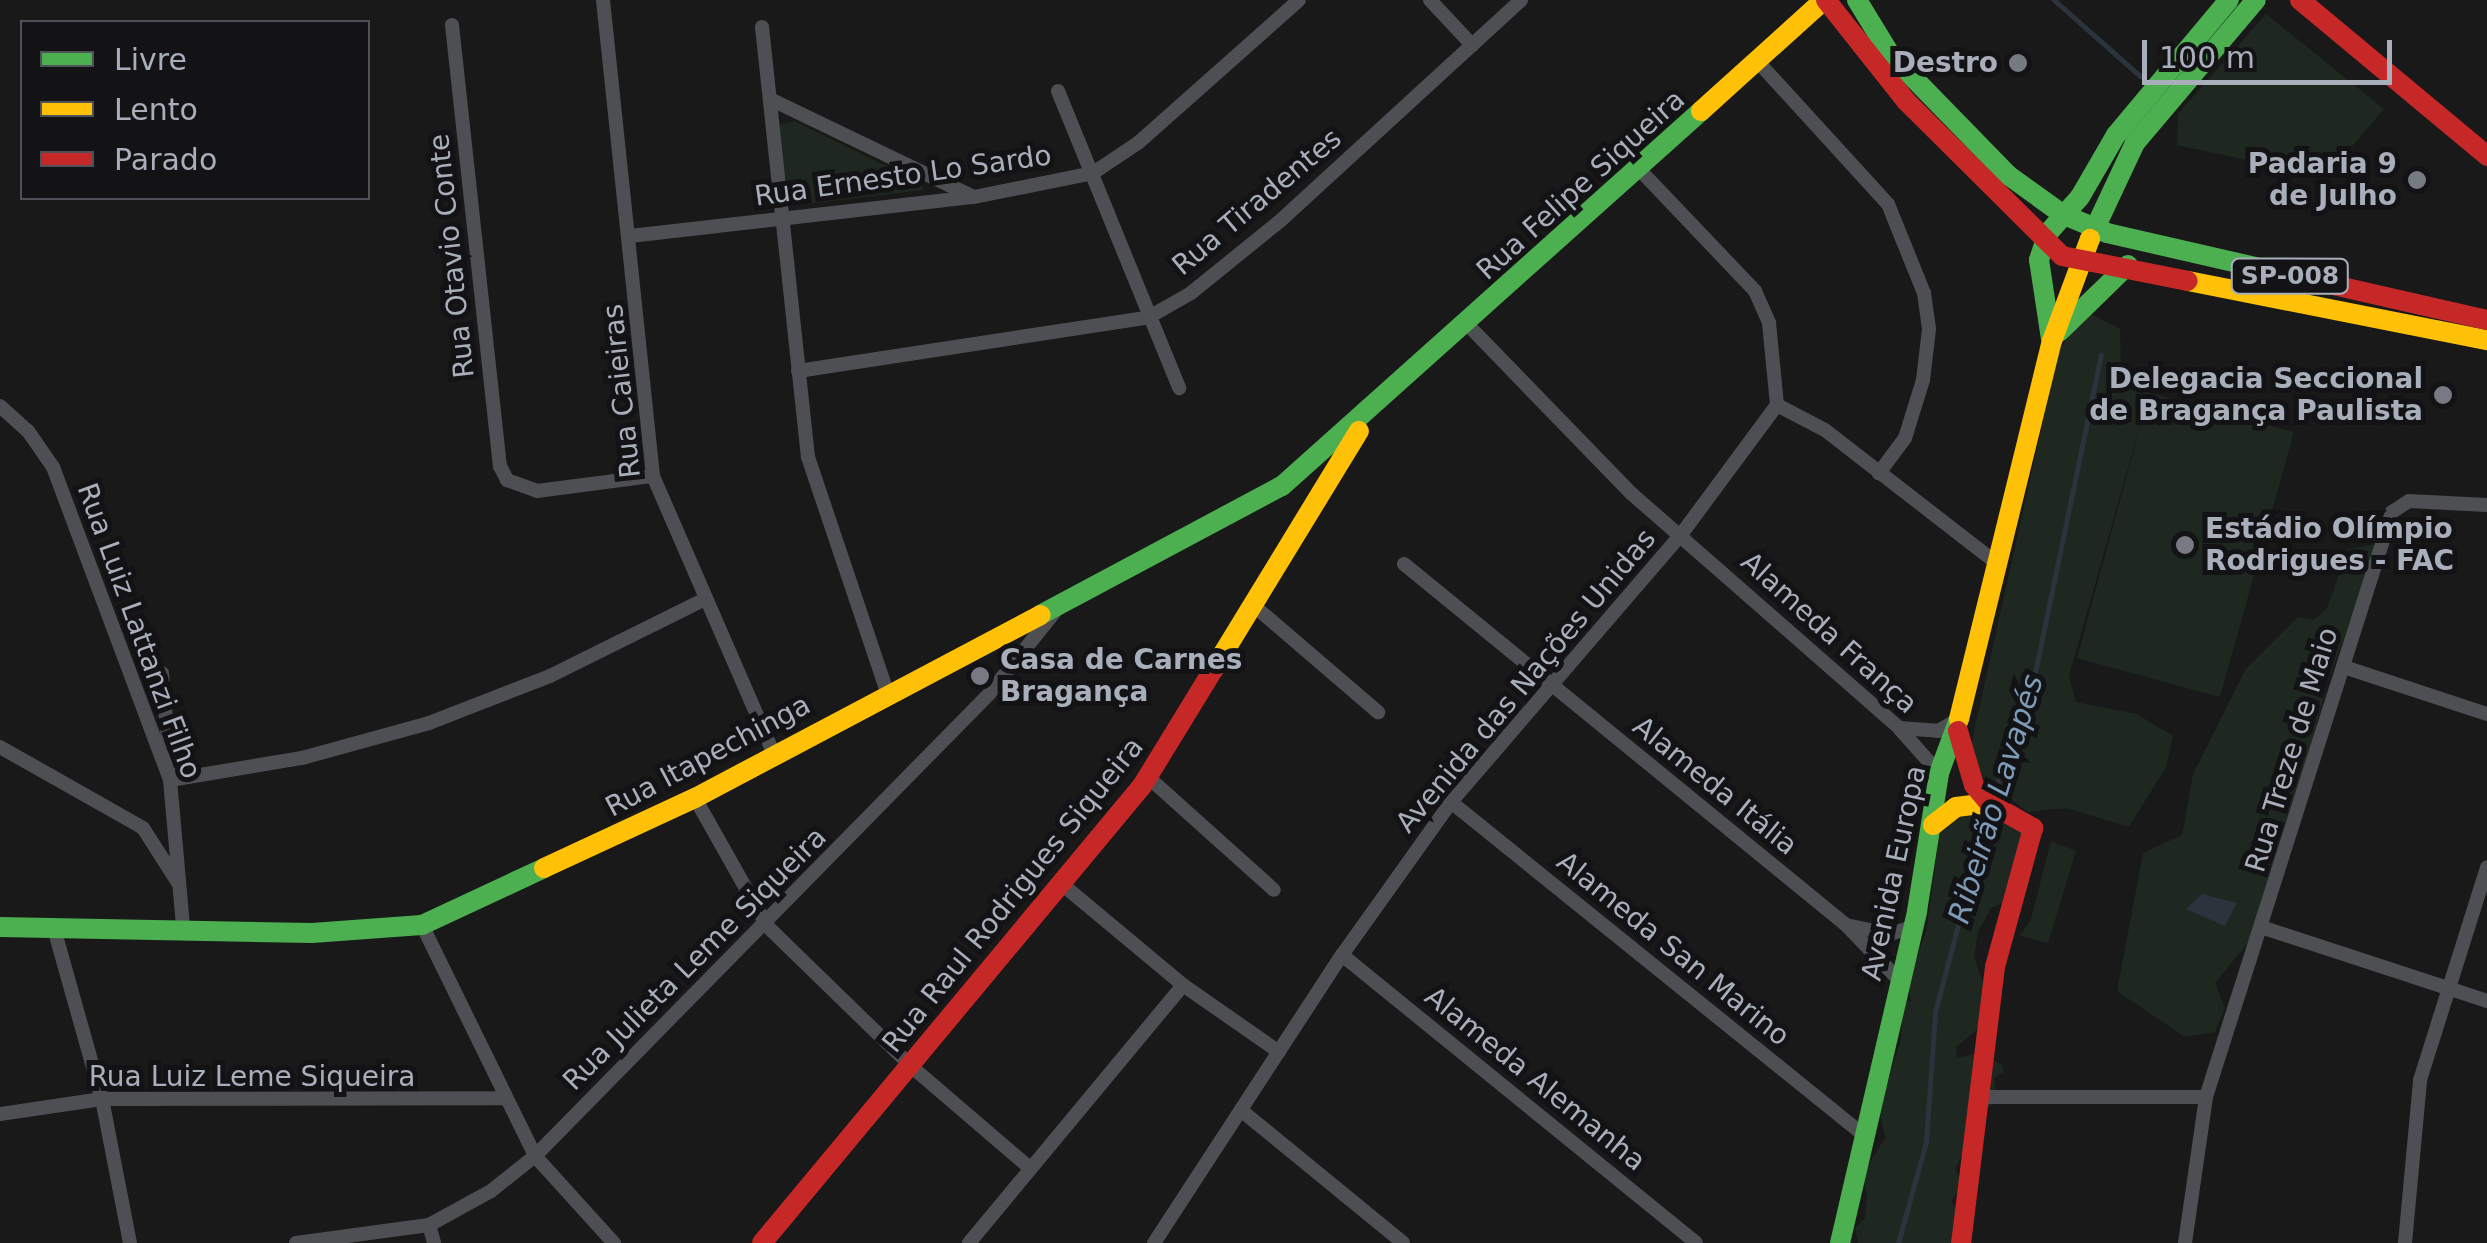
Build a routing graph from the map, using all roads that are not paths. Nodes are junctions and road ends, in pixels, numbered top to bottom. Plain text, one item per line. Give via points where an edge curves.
1 (603, 0) edge
2 (1299, 0) edge
3 (1430, 0) edge
4 (1522, 0) edge
5 (1825, 0) edge
6 (1857, 0) edge
7 (2229, 0) edge
8 (2256, 0) edge
9 (2300, 0) edge
10 (452, 25) dead end
11 (762, 27) dead end
12 (1472, 45) junction
13 (1760, 64) junction
14 (1058, 91) dead end
15 (770, 99) junction
16 (2487, 156) edge
17 (1638, 168) junction
18 (1092, 174) junction
19 (974, 197) junction
20 (2062, 214) junction
21 (782, 218) junction
22 (2093, 229) junction
23 (630, 236) junction
24 (2044, 243) junction
25 (2080, 260) junction
26 (2128, 265) junction
27 (1148, 317) junction
28 (2487, 320) edge
29 (1467, 324) junction
30 (2487, 340) edge
31 (2052, 341) junction
32 (798, 371) junction
33 (1180, 388) dead end
34 (1777, 405) junction
35 (0, 406) edge
36 (1374, 409) junction
37 (1879, 473) junction
38 (654, 476) junction
39 (1282, 486) junction
40 (2487, 505) edge
41 (1302, 519) junction
42 (1680, 536) junction
43 (1404, 564) dead end
44 (1998, 564) junction
45 (703, 600) junction
46 (1062, 602) junction
47 (1253, 605) junction
48 (2344, 667) junction
49 (162, 673) dead end
50 (1554, 686) junction
51 (887, 692) junction
52 (1378, 712) dead end
53 (2487, 714) edge
54 (1958, 723) junction
55 (1900, 728) junction
56 (0, 747) edge
57 (774, 754) junction
58 (1939, 773) junction
59 (1148, 777) junction
60 (170, 780) junction
61 (694, 798) junction
62 (1451, 802) junction
63 (1989, 803) junction
64 (1933, 825) junction
65 (2487, 867) edge
66 (1062, 885) junction
67 (1274, 890) dead end
68 (183, 894) junction
69 (1845, 924) junction
70 (54, 925) junction
71 (422, 925) junction
72 (183, 926) junction
73 (767, 926) junction
74 (0, 927) edge
75 (1913, 927) junction
76 (2264, 928) junction
77 (1342, 955) junction
78 (1900, 981) junction
79 (1182, 985) junction
80 (2449, 990) junction
81 (2487, 1000) edge
82 (1280, 1052) junction
83 (912, 1067) junction
84 (1982, 1097) junction
85 (2206, 1097) junction
86 (505, 1098) junction
87 (102, 1099) junction
88 (1242, 1111) junction
89 (0, 1114) edge
90 (1865, 1136) junction
91 (535, 1156) junction
92 (1030, 1168) junction
93 (428, 1224) junction
94 (130, 1243) edge
95 (296, 1243) edge
96 (434, 1243) edge
97 (614, 1243) edge
98 (762, 1243) edge
99 (969, 1243) edge
100 (1154, 1243) edge
101 (1403, 1243) edge
102 (1696, 1243) edge
103 (1840, 1243) edge
104 (1961, 1243) edge
105 (2185, 1243) edge
106 (2406, 1243) edge

1 - 23 street, Rua Caieiras
2 - 18 street, Rua Ernesto Lo Sardo via 1138,143
3 - 12 street
4 - 12 street, Rua Tiradentes
5 - 13 street, Rua Felipe Siqueira
5 - 24 street, SP-008 via 1906,100
6 - 20 street, SP-008 via 1890,54 2008,175
7 - 20 street via 2116,135
8 - 22 street, Avenida Europa via 2135,144
9 - 16 street
10 - 38 street, Rua Otavio Conte via 500,466 507,480 536,491
11 - 15 street
12 - 27 street, Rua Tiradentes via 1253,244
13 - 17 street, Rua Felipe Siqueira
13 - 37 street via 1888,204 1924,293 1929,329 1923,380 1905,438
14 - 18 street
15 - 19 street
15 - 21 street
17 - 29 street, Rua Felipe Siqueira
17 - 34 street via 1754,291 1769,324
18 - 19 street, Rua Ernesto Lo Sardo
18 - 27 street
19 - 21 street, Rua Ernesto Lo Sardo
20 - 22 street, SP-008
20 - 24 street
21 - 23 street, Rua Ernesto Lo Sardo
21 - 32 street
22 - 25 street, Avenida Europa
22 - 28 street, SP-008
23 - 38 street, Rua Caieiras
24 - 25 street, SP-008
24 - 31 street, Avenida Europa via 2039,260
25 - 26 street, SP-008
25 - 31 street, Avenida Europa
26 - 30 street, SP-008
26 - 31 street
27 - 32 street, Rua Tiradentes
27 - 33 street
29 - 36 street, Rua Felipe Siqueira
29 - 42 street, Alameda França
31 - 44 street, Avenida Europa
32 - 51 street via 808,457
34 - 37 street via 1826,430
34 - 42 street, Avenida das Nações Unidas
35 - 60 street, Rua Luiz Lattanzi Filho via 28,430 53,467
36 - 39 street, Rua Itapechinga
36 - 41 street, Rua Raul Rodrigues Siqueira
37 - 44 street
38 - 45 street, Rua Caieiras
39 - 41 street
39 - 46 street, Rua Itapechinga
40 - 48 street, Rua Treze de Maio via 2396,505
41 - 47 street, Rua Raul Rodrigues Siqueira
42 - 50 street, Avenida das Nações Unidas
42 - 55 street, Alameda França
43 - 50 street, Alameda Itália
44 - 54 street, Avenida Europa
45 - 57 street, Rua Caieiras
45 - 60 street via 550,676 429,724 302,758
46 - 51 street, Rua Itapechinga
46 - 73 street, Rua Julieta Leme Siqueira via 989,694
47 - 52 street
47 - 59 street, Rua Raul Rodrigues Siqueira
48 - 53 street
48 - 76 street, Rua Treze de Maio
49 - 60 street
50 - 62 street, Avenida das Nações Unidas
50 - 69 street, Alameda Itália
51 - 57 street, Rua Itapechinga
54 - 55 street via 1938,732
54 - 58 street, Avenida Europa
54 - 63 street via 1961,760
55 - 58 street, Alameda França
56 - 68 street via 142,828 163,851
57 - 61 street, Rua Itapechinga
58 - 64 street, Avenida Europa
59 - 66 street, Rua Raul Rodrigues Siqueira
59 - 67 street
60 - 68 street, Rua Luiz Lattanzi Filho
61 - 71 street, Rua Itapechinga
61 - 73 street
62 - 77 street, Avenida das Nações Unidas
62 - 90 street, Alameda San Marino
63 - 64 street via 1956,807
63 - 84 street via 2033,828 1995,967
64 - 75 street, Avenida Europa
65 - 80 street
66 - 79 street
66 - 83 street, Rua Raul Rodrigues Siqueira
68 - 72 street, Rua Luiz Lattanzi Filho
69 - 75 street, Alameda Itália via 1890,934
69 - 78 street, Alameda Itália
70 - 72 street, Rua Itapechinga
70 - 74 street, Rua Itapechinga
70 - 87 street
71 - 72 street, Rua Itapechinga via 312,932
71 - 86 street
73 - 83 street
73 - 91 street, Rua Julieta Leme Siqueira
75 - 78 street, Avenida Europa
76 - 80 street
76 - 85 street, Rua Treze de Maio
77 - 82 street, Avenida das Nações Unidas
77 - 102 street, Alameda Alemanha
78 - 90 street, Avenida Europa
79 - 82 street
79 - 92 street
80 - 81 street
80 - 106 street via 2420,1080
82 - 88 street, Avenida das Nações Unidas
83 - 92 street
83 - 98 street, Rua Raul Rodrigues Siqueira
84 - 85 street
84 - 104 street
85 - 105 street, Rua Treze de Maio
86 - 87 street, Rua Luiz Leme Siqueira
86 - 91 street
87 - 89 street, Rua Luiz Leme Siqueira
87 - 94 street
88 - 100 street, Avenida das Nações Unidas
88 - 101 street
90 - 103 street, Avenida Europa
91 - 93 street, Rua Julieta Leme Siqueira via 491,1191
91 - 97 street
92 - 99 street
93 - 95 street, Rua Julieta Leme Siqueira
93 - 96 street

